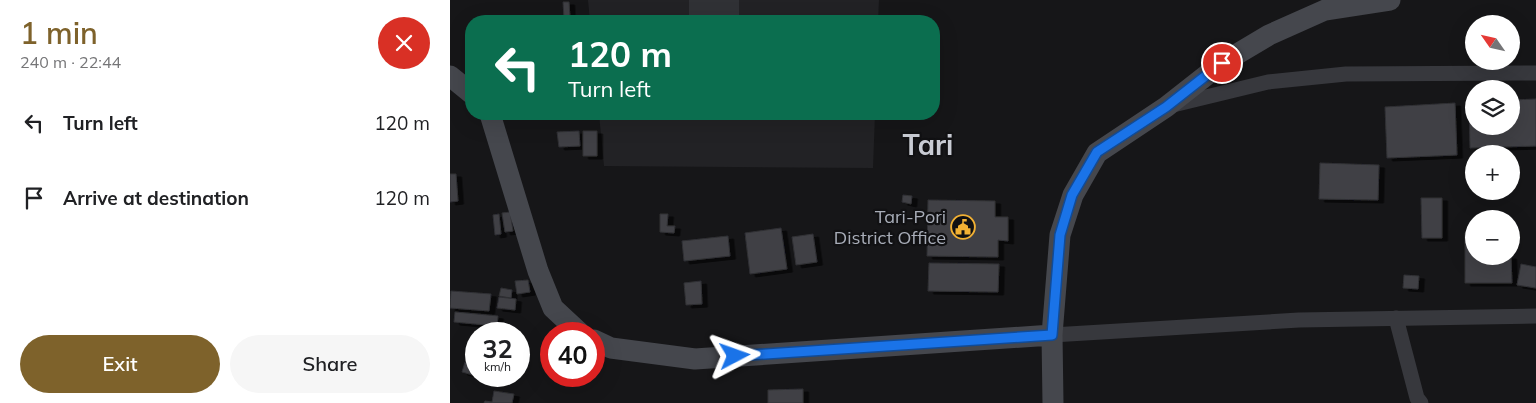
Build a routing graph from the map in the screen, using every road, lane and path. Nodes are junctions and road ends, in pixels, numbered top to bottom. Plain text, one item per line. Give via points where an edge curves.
1 (1390, 0) edge
2 (1536, 73) edge
3 (450, 76) edge
4 (465, 88) edge
5 (1166, 107) junction
6 (492, 120) edge
7 (1536, 316) edge
8 (1396, 318) junction
9 (569, 322) edge
10 (1052, 335) junction
11 (605, 345) edge
12 (1053, 403) edge
13 (1421, 403) edge

1 - 5 street via 1324,10 1269,35 1222,63
2 - 5 street via 1346,74 1268,82
3 - 4 street
5 - 10 street via 1097,152 1072,195 1060,235
6 - 9 street via 538,271 554,308
7 - 8 street
8 - 10 street via 1299,320
8 - 13 street
10 - 11 street via 695,359
10 - 12 street

